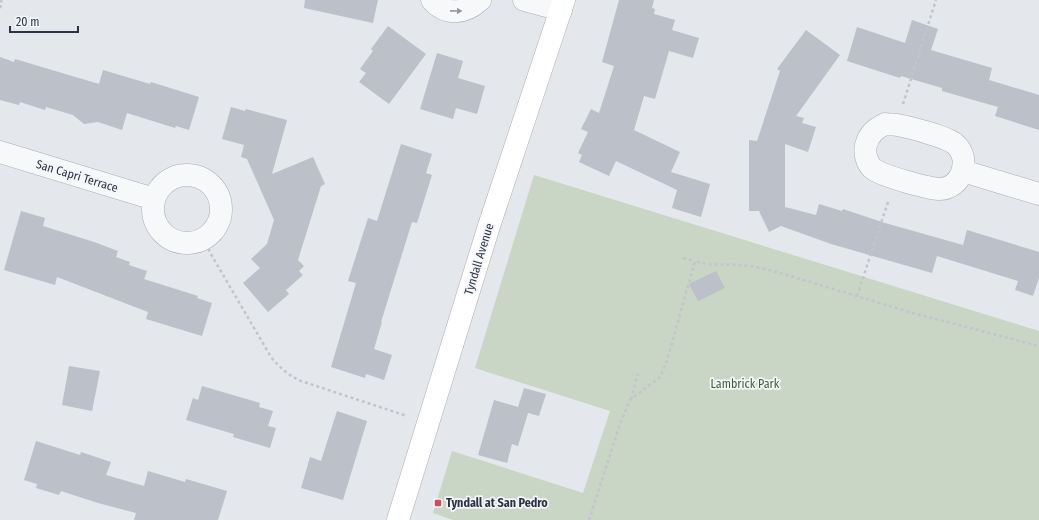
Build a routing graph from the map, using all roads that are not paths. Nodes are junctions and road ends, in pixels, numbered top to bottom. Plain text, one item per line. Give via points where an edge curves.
1 (432, 0) edge
2 (480, 0) edge
3 (524, 0) edge
4 (562, 5) edge
5 (0, 152) edge
6 (963, 171) junction
7 (1039, 194) edge
8 (154, 200) junction
9 (398, 520) edge

1 -> 2 street via 441,8 452,12 473,7
3 - 4 street
4 - 9 street, Tyndall Avenue via 489,226
5 - 8 street, San Capri Terrace
6 - 6 street via 961,152 955,144 946,139 885,124 875,129 868,137 866,159 872,168 882,173 941,189 958,180
6 - 7 street
8 - 8 street via 158,189 176,176 198,176 215,190 220,200 221,211 212,232 192,242 181,242 170,238 155,222

